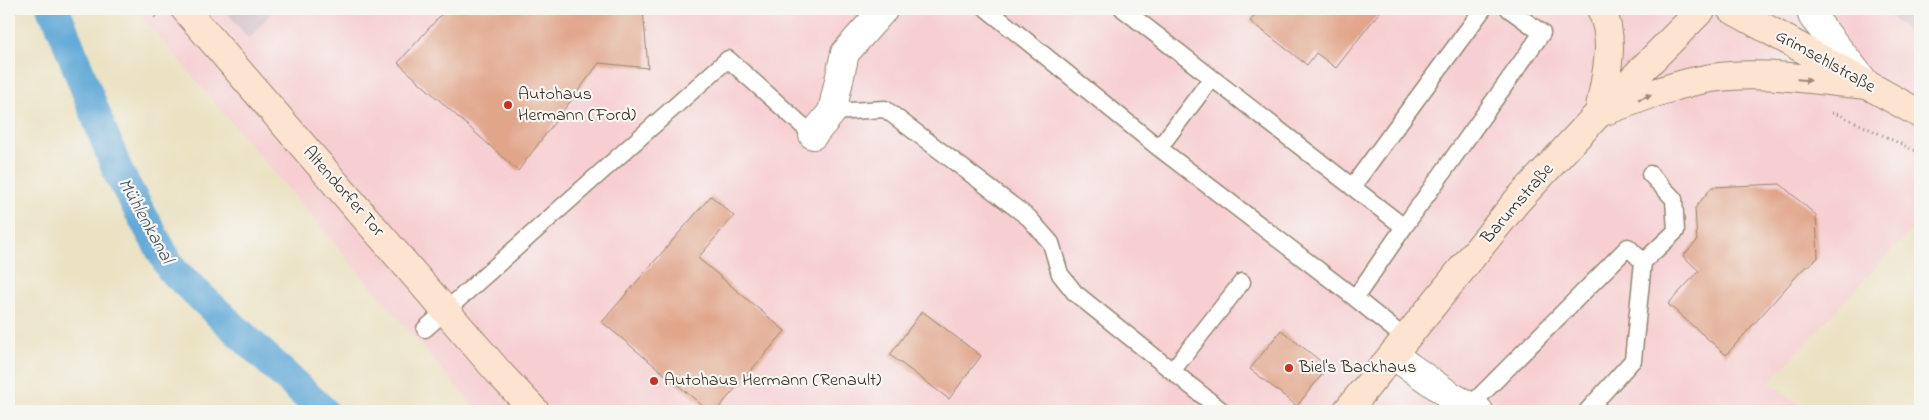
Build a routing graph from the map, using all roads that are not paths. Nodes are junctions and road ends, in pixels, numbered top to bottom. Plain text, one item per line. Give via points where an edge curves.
1 (185, 9) edge
2 (884, 9) edge
3 (987, 9) edge
4 (1123, 9) edge
5 (1483, 9) edge
6 (1509, 9) edge
7 (1601, 9) edge
8 (1702, 9) edge
9 (1731, 9) edge
10 (1810, 9) edge
11 (1211, 78) junction
12 (1867, 85) junction
13 (832, 112) junction
14 (1599, 113) junction
15 (1920, 114) edge
16 (813, 135) joint
17 (1159, 148) junction
18 (1650, 174) dead end
19 (1352, 187) junction
20 (1404, 227) junction
21 (1642, 262) junction
22 (1242, 282) dead end
23 (1354, 298) junction
24 (445, 311) junction
25 (425, 329) dead end
26 (1399, 347) junction
27 (1172, 371) junction
28 (501, 376) junction
29 (1461, 406) edge
30 (527, 411) edge
31 (535, 411) edge
32 (1222, 411) edge
33 (1347, 411) edge
34 (1587, 411) edge

1 - 24 main road, Altendorfer Tor
2 - 13 street via 845,53
3 - 17 lane
4 - 11 lane
5 - 19 lane
6 - 20 lane via 1542,33
7 - 14 main road via 1607,21 1610,56
8 - 14 main road, Barumstraße
9 - 12 main road, Grimsehlstraße
10 - 12 street
11 - 17 lane
11 - 19 lane
14 -> 12 main road via 1673,87 1711,78 1754,75
12 - 15 main road, Grimsehlstraße
13 - 16 street
13 - 27 lane via 885,109 1029,218 1051,243 1060,274 1075,293
14 - 26 main road, Barumstraße via 1518,201
16 - 24 lane via 728,59
17 - 23 lane
18 - 21 lane via 1674,199 1676,231
19 - 20 lane
20 - 23 lane
21 - 29 lane via 1628,248
21 - 34 lane via 1633,360
22 - 27 lane
23 - 26 lane
24 - 25 lane
24 - 28 main road, Altendorfer Tor
26 - 29 street
26 - 33 main road, Barumstraße
27 - 32 lane
28 - 30 main road, Altendorfer Tor
28 - 31 main road, Altendorfer Tor

